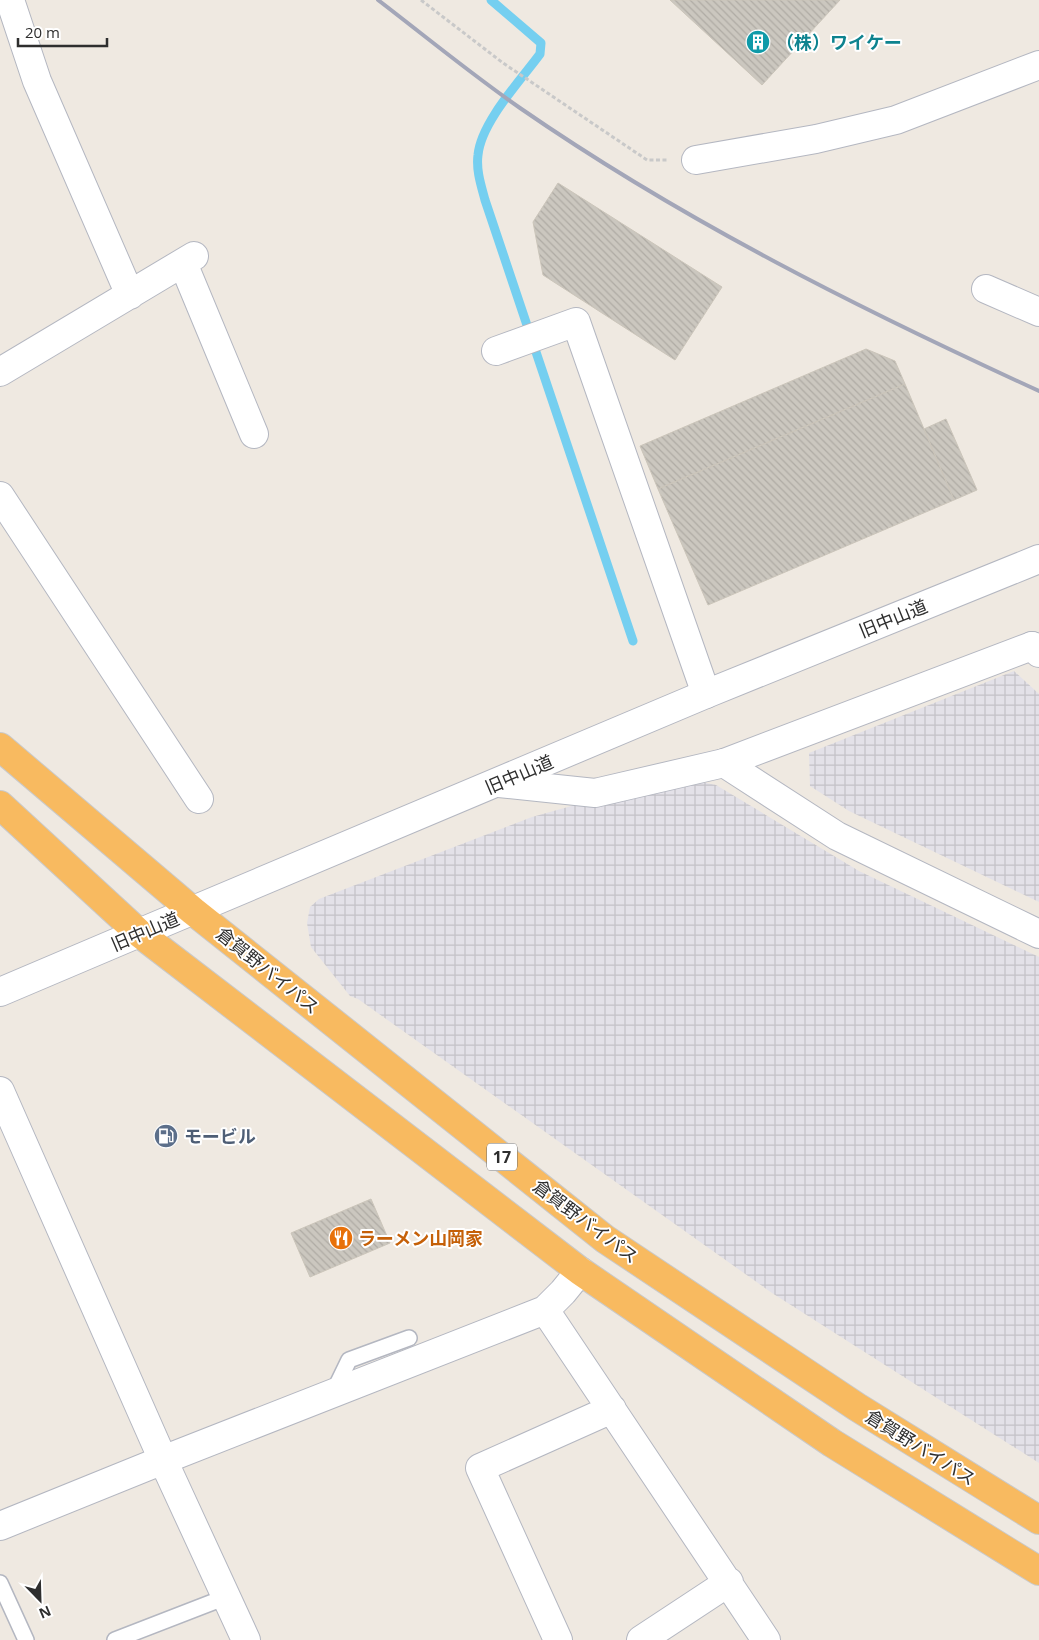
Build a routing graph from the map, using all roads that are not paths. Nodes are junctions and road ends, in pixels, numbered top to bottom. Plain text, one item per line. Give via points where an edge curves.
1 (10, 0) edge
2 (1039, 65) edge
3 (696, 160) road end
4 (986, 289) dead end
5 (130, 295) junction
6 (1039, 312) edge
7 (507, 347) dead end
8 (0, 372) edge
9 (254, 434) dead end
10 (0, 496) edge
11 (1039, 559) edge
12 (1036, 650) edge
13 (706, 694) junction
14 (0, 747) edge
15 (724, 763) junction
16 (499, 783) junction
17 (199, 799) dead end
18 (0, 805) edge
19 (194, 911) junction
20 (139, 933) junction
21 (1039, 934) edge
22 (0, 992) edge
23 (0, 1091) edge
24 (580, 1271) junction
25 (545, 1310) junction
26 (409, 1338) dead end
27 (333, 1393) junction
28 (612, 1409) junction
29 (163, 1460) junction
30 (1039, 1520) edge
31 (0, 1526) edge
32 (1039, 1570) edge
33 (729, 1582) junction
34 (0, 1583) edge
35 (226, 1597) junction
36 (26, 1640) edge
37 (115, 1640) edge
38 (246, 1640) edge
39 (558, 1640) edge
40 (641, 1640) edge
41 (766, 1640) edge

1 - 5 street via 37,81
2 - 3 street via 896,120 816,139
4 - 6 street
5 - 8 street
5 - 9 street via 189,259
7 - 13 street via 576,322
10 - 17 street
11 - 13 street, 旧中山道
12 - 15 street
13 - 16 street, 旧中山道
14 - 19 highway, 倉賀野バイパス / 17
15 - 16 street via 595,793
15 - 21 street via 837,836
16 - 19 street, 旧中山道
18 - 20 highway, 17
19 - 20 street, 旧中山道
19 - 30 highway, 倉賀野バイパス / 17 via 605,1239 857,1407
20 - 22 street, 旧中山道
20 - 24 highway, 17
23 - 29 street
24 - 25 street
24 - 32 highway, 17 via 832,1443
25 - 27 street
25 - 28 street
26 - 27 lane via 348,1360
27 - 29 street
28 - 33 street
28 - 39 street via 480,1468
29 - 31 street
29 - 35 street
33 - 40 street
33 - 41 street
34 - 36 lane
35 - 37 lane
35 - 38 street

